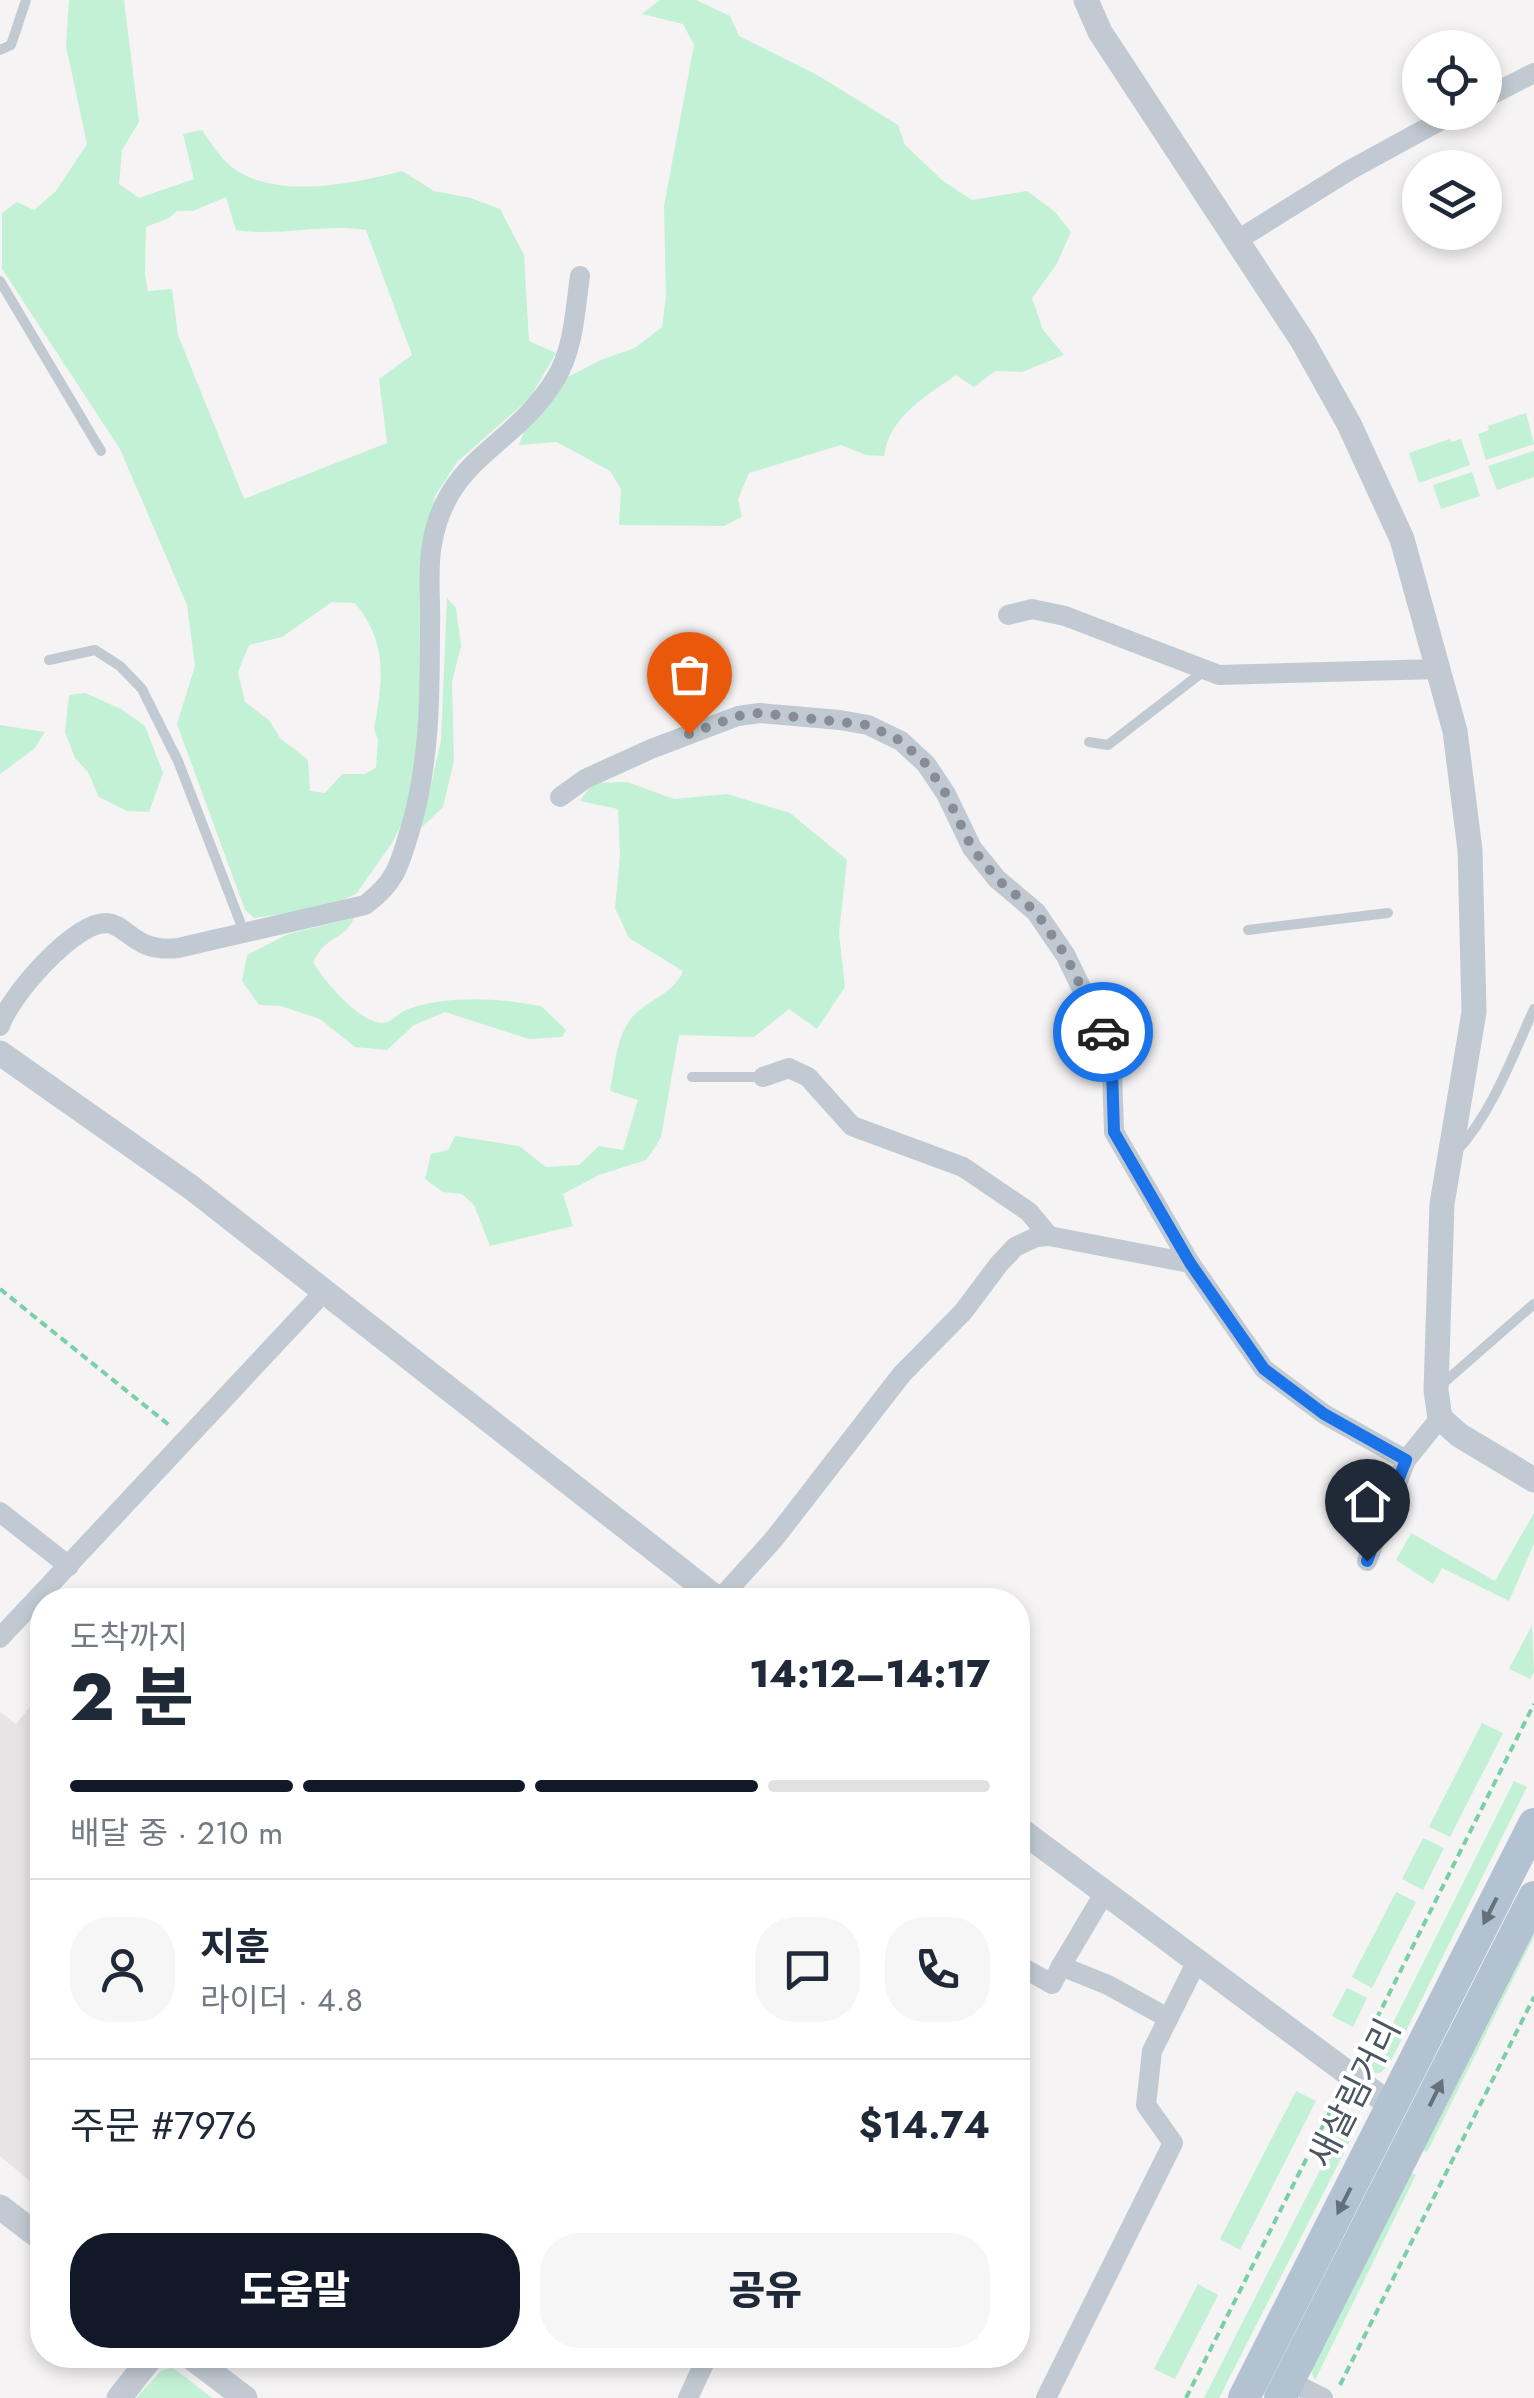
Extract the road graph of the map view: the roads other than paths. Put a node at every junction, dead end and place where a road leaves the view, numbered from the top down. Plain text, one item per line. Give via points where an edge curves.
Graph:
1 (26, 0) edge
2 (1086, 0) edge
3 (0, 50) edge
4 (1534, 73) edge
5 (1502, 89) edge
6 (1423, 130) edge
7 (1236, 241) junction
8 (580, 276) dead end
9 (0, 281) edge
10 (101, 451) dead end
11 (1008, 615) dead end
12 (50, 660) dead end
13 (1438, 669) junction
14 (1204, 671) junction
15 (1089, 742) dead end
16 (560, 797) dead end
17 (1388, 914) dead end
18 (1248, 930) dead end
19 (244, 933) junction
20 (1534, 1009) edge
21 (0, 1026) edge
22 (0, 1053) edge
23 (764, 1076) joint
24 (692, 1077) dead end
25 (1450, 1159) junction
26 (1050, 1236) junction
27 (1190, 1263) junction
28 (322, 1293) junction
29 (1534, 1304) edge
30 (1436, 1390) junction
31 (1440, 1418) junction
32 (1406, 1460) junction
33 (1534, 1480) edge
34 (0, 1512) edge
35 (1367, 1561) dead end
36 (69, 1566) junction
37 (48, 1588) edge
38 (703, 1588) edge
39 (730, 1588) edge
40 (30, 1607) edge
41 (0, 1638) edge
42 (1534, 1824) edge
43 (1030, 1839) edge
44 (1104, 1892) junction
45 (1534, 1897) edge
46 (1197, 1961) junction
47 (1061, 1966) junction
48 (1030, 1972) edge
49 (1168, 2018) junction
50 (1392, 2106) junction
51 (0, 2207) edge
52 (30, 2231) edge
53 (143, 2368) edge
54 (205, 2368) edge
55 (702, 2368) edge
56 (1285, 2390) edge
57 (120, 2398) edge
58 (245, 2398) edge
59 (688, 2398) edge
60 (1046, 2398) edge
61 (1244, 2398) edge
62 (1323, 2398) edge

1 - 3 lane via 11,45
2 - 7 street via 1100,32
4 - 5 street
6 - 7 street
7 - 13 street via 1350,424 1402,539
8 - 19 street via 557,377 522,422 466,468 441,503 431,547 430,728 396,875 365,905
9 - 10 lane
11 - 14 street via 1032,609 1065,616
12 - 19 lane via 95,650 142,689 178,761
13 - 14 street
13 - 25 street via 1463,779 1474,1012
14 - 15 lane via 1108,744
16 - 27 street via 651,748 738,716 840,720 901,741 946,794 972,848 1036,912 1066,956 1103,1033 1114,1132
17 - 18 lane
19 - 21 street via 160,950 116,926 99,925 63,946
20 - 25 lane via 1470,1137
22 - 28 street via 192,1188
23 - 24 lane
23 - 26 street via 788,1068 808,1077 852,1126 963,1167 1029,1212
25 - 30 street via 1442,1204
26 - 27 street
26 - 39 street via 1016,1247 999,1264
27 - 32 street via 1264,1369 1324,1414
28 - 36 street
28 - 38 street
29 - 30 lane
30 - 31 street
31 - 32 street
31 - 33 street
32 - 35 street
34 - 36 street
36 - 37 street
40 - 41 street
42 -> 50 main road, 새살림거리
43 - 44 street
44 - 46 street
44 - 47 street
56 -> 45 main road, 새살림거리
46 - 49 street
46 - 50 street
47 - 48 street via 1052,1984
47 - 49 street
49 - 60 street via 1152,2051 1146,2105 1172,2144
50 -> 61 main road, 새살림거리
51 - 52 street
53 - 57 street
54 - 58 street
55 - 59 street
56 - 62 street

